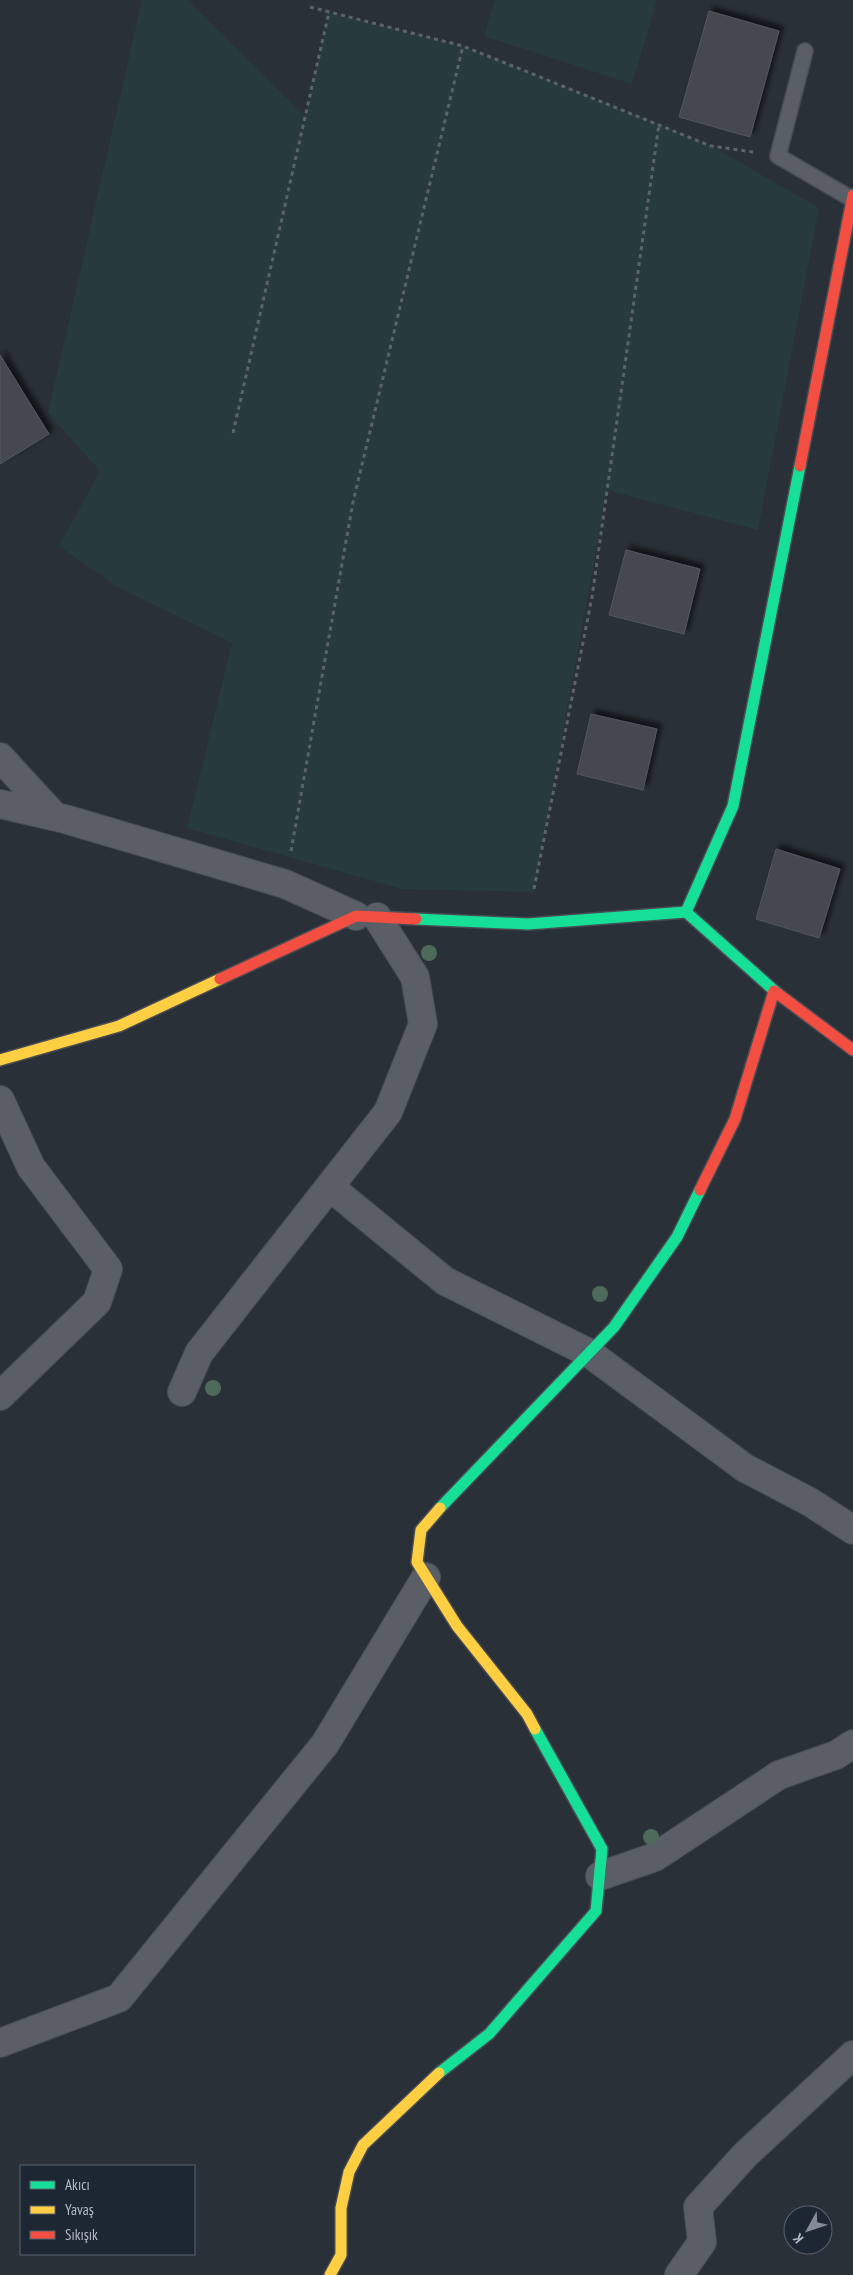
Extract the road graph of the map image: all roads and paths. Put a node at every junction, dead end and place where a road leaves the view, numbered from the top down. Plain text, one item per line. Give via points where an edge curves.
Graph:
1 (310, 7) dead end
2 (329, 12) junction
3 (463, 46) junction
4 (805, 51) dead end
5 (659, 124) junction
6 (778, 156) junction
7 (853, 197) edge
8 (233, 433) dead end
9 (0, 757) edge
10 (0, 804) edge
11 (54, 816) junction
12 (285, 884) junction
13 (686, 912) junction
14 (367, 917) junction
15 (528, 924) junction
16 (774, 991) junction
17 (853, 1050) edge
18 (0, 1060) edge
19 (0, 1100) edge
20 (330, 1187) junction
21 (589, 1353) junction
22 (182, 1392) dead end
23 (0, 1396) edge
24 (853, 1530) edge
25 (426, 1577) junction
26 (853, 1744) edge
27 (600, 1876) junction
28 (0, 2043) edge
29 (853, 2055) edge
30 (330, 2275) edge
31 (679, 2275) edge

1 - 2 path
2 - 3 path
2 - 8 path
3 - 5 path
3 - 12 path via 353,502
4 - 6 lane
5 - 6 path via 712,146
5 - 15 path via 592,597
6 - 7 lane
7 - 13 street via 733,806
9 - 11 street
10 - 11 street
11 - 12 street
12 - 14 street
13 - 15 street
13 - 16 street
14 - 15 street
14 - 18 street via 119,1026
14 - 20 street via 415,977 422,1024 388,1112
16 - 17 street
16 - 21 street via 735,1119 676,1237 614,1327
19 - 23 street via 31,1167 108,1269 97,1302
20 - 21 street via 445,1281
20 - 22 street via 199,1353
21 - 24 street via 745,1468 810,1502
21 - 25 street via 421,1530 417,1562
25 - 27 street via 457,1626 527,1714 602,1849
25 - 28 street via 326,1744 119,1998
26 - 27 street via 836,1755 779,1775 655,1857
27 - 30 street via 596,1911 489,2034 434,2077 363,2145 349,2172 341,2208 341,2255
29 - 31 street via 745,2155 698,2207 702,2242

